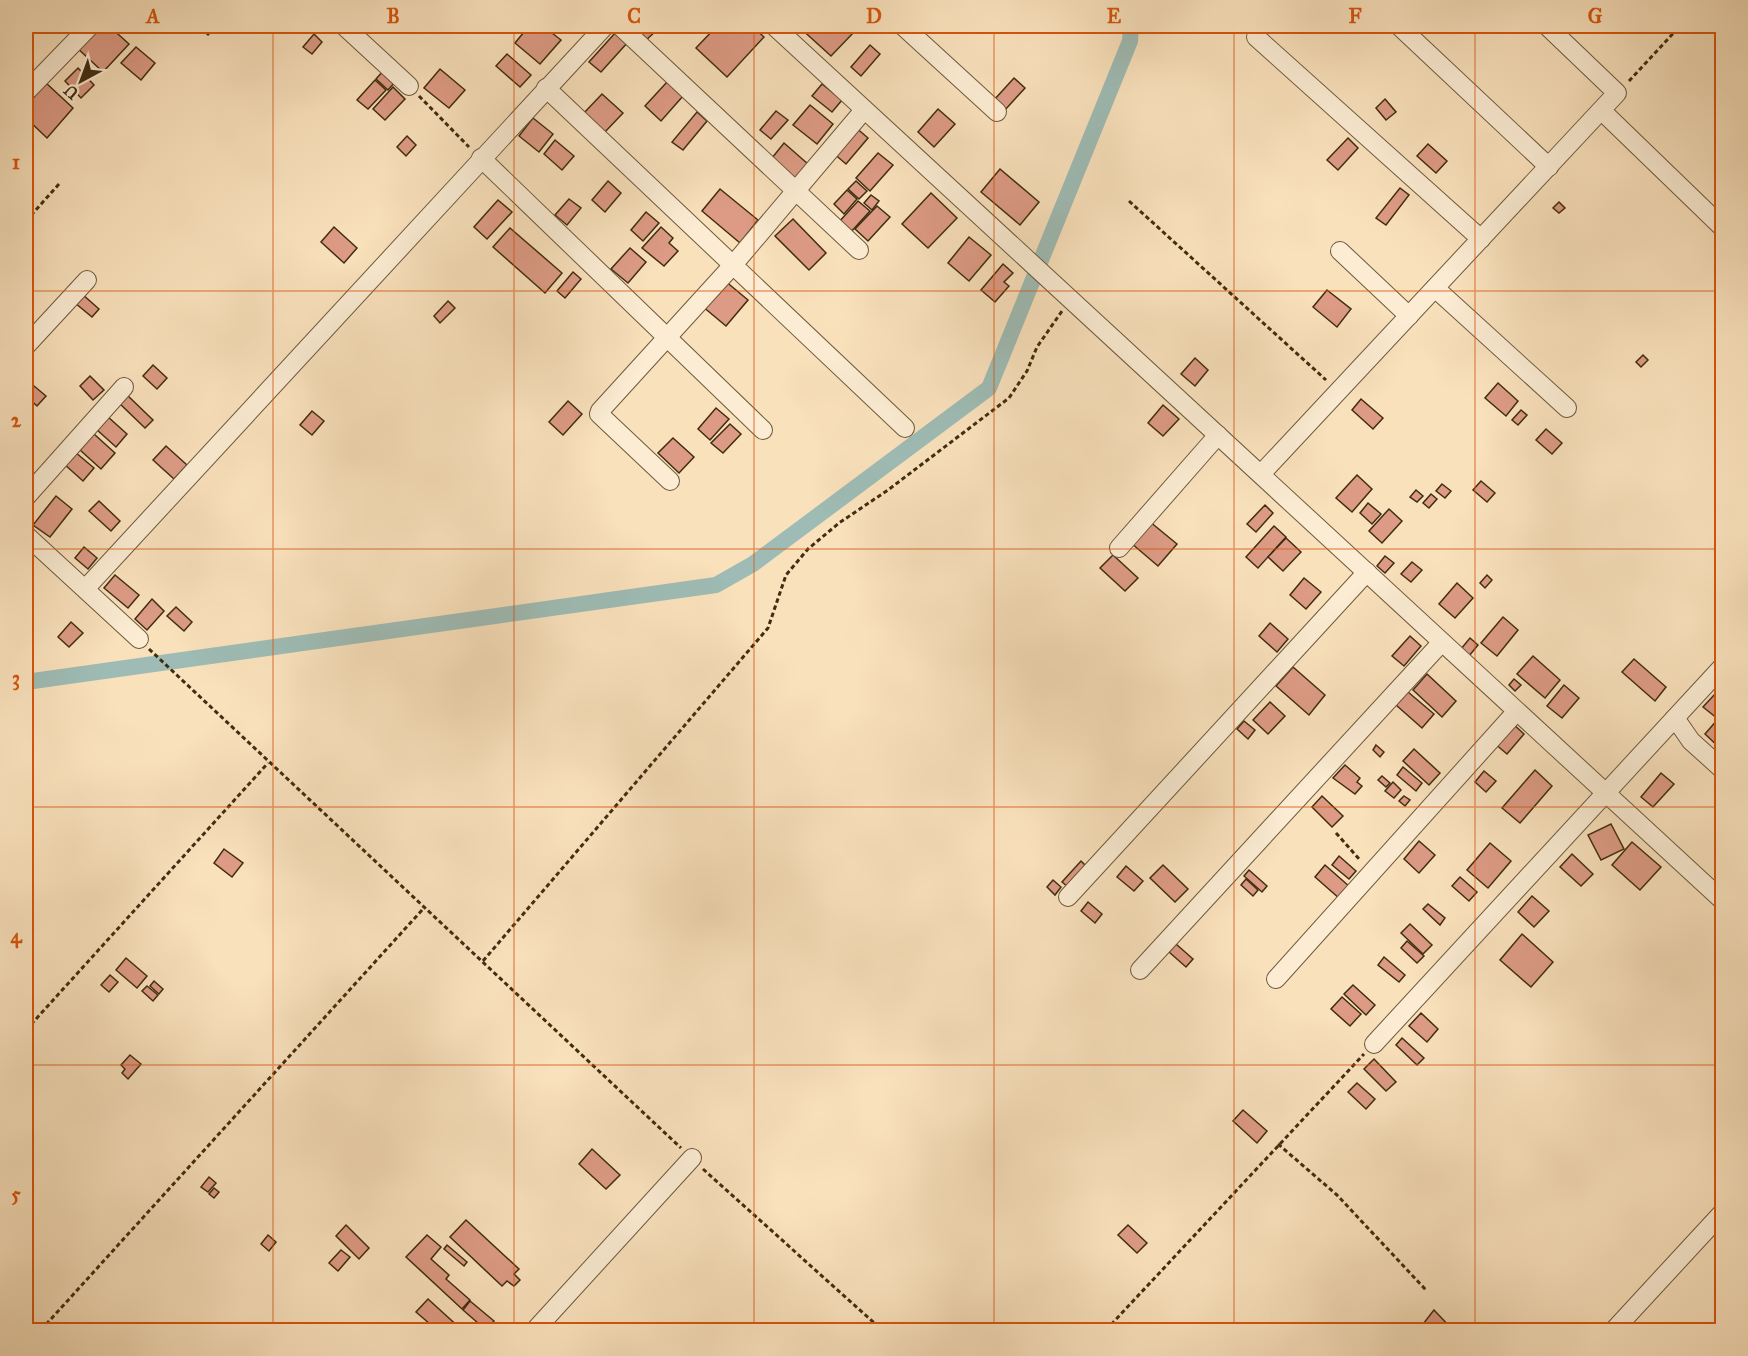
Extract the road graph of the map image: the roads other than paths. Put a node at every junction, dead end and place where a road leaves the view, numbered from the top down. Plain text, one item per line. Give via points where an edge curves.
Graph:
1 (90, 26) edge
2 (344, 26) edge
3 (605, 26) edge
4 (620, 26) edge
5 (774, 26) edge
6 (903, 26) edge
7 (1399, 26) edge
8 (1547, 26) edge
9 (1256, 37) dead end
10 (409, 86) road end
11 (546, 88) junction
12 (26, 92) edge
13 (864, 110) junction
14 (1602, 111) junction
15 (997, 112) dead end
16 (481, 158) junction
17 (1549, 167) junction
18 (798, 191) junction
19 (1722, 227) edge
20 (1481, 239) junction
21 (859, 250) dead end
22 (1340, 251) dead end
23 (733, 266) junction
24 (87, 280) dead end
25 (1436, 288) junction
26 (1409, 316) junction
27 (668, 339) junction
28 (26, 346) edge
29 (124, 387) dead end
30 (1567, 408) dead end
31 (905, 428) dead end
32 (763, 430) dead end
33 (1218, 435) junction
34 (1261, 474) junction
35 (670, 481) dead end
36 (26, 497) edge
37 (26, 535) edge
38 (1119, 548) dead end
39 (1367, 572) junction
40 (86, 588) junction
41 (139, 639) road end
42 (1442, 642) junction
43 (1722, 667) edge
44 (1516, 712) junction
45 (1675, 718) junction
46 (1722, 769) edge
47 (1607, 792) junction
48 (1068, 897) dead end
49 (1722, 900) edge
50 (1140, 970) dead end
51 (1276, 980) dead end
52 (1374, 1044) road end
53 (692, 1158) road end
54 (1722, 1213) edge
55 (535, 1330) edge
56 (1614, 1330) edge

1 - 12 street
2 - 10 street
3 - 11 street
4 - 18 street
5 - 13 street
6 - 15 street
7 - 17 street
8 - 14 street via 1617,93
9 - 20 street
11 - 16 street
11 - 23 street
13 - 18 street
13 - 33 street
14 - 17 street
14 - 19 street
16 - 27 street
16 - 40 street
17 - 20 street
18 - 21 street
18 - 23 street
20 - 25 street
22 - 26 street
23 - 27 street
23 - 31 street
24 - 28 street
25 - 26 street
25 - 30 street
26 - 34 street
27 - 32 street
27 - 35 street via 599,414
29 - 36 street
33 - 34 street
33 - 38 street
34 - 39 street
37 - 40 street
39 - 42 street
39 - 48 street
40 - 41 street
42 - 44 street
42 - 50 street
43 - 45 street
44 - 47 street
44 - 51 street
45 - 46 street via 1691,741
45 - 47 street
47 - 49 street
47 - 52 street
53 - 55 street
54 - 56 street

